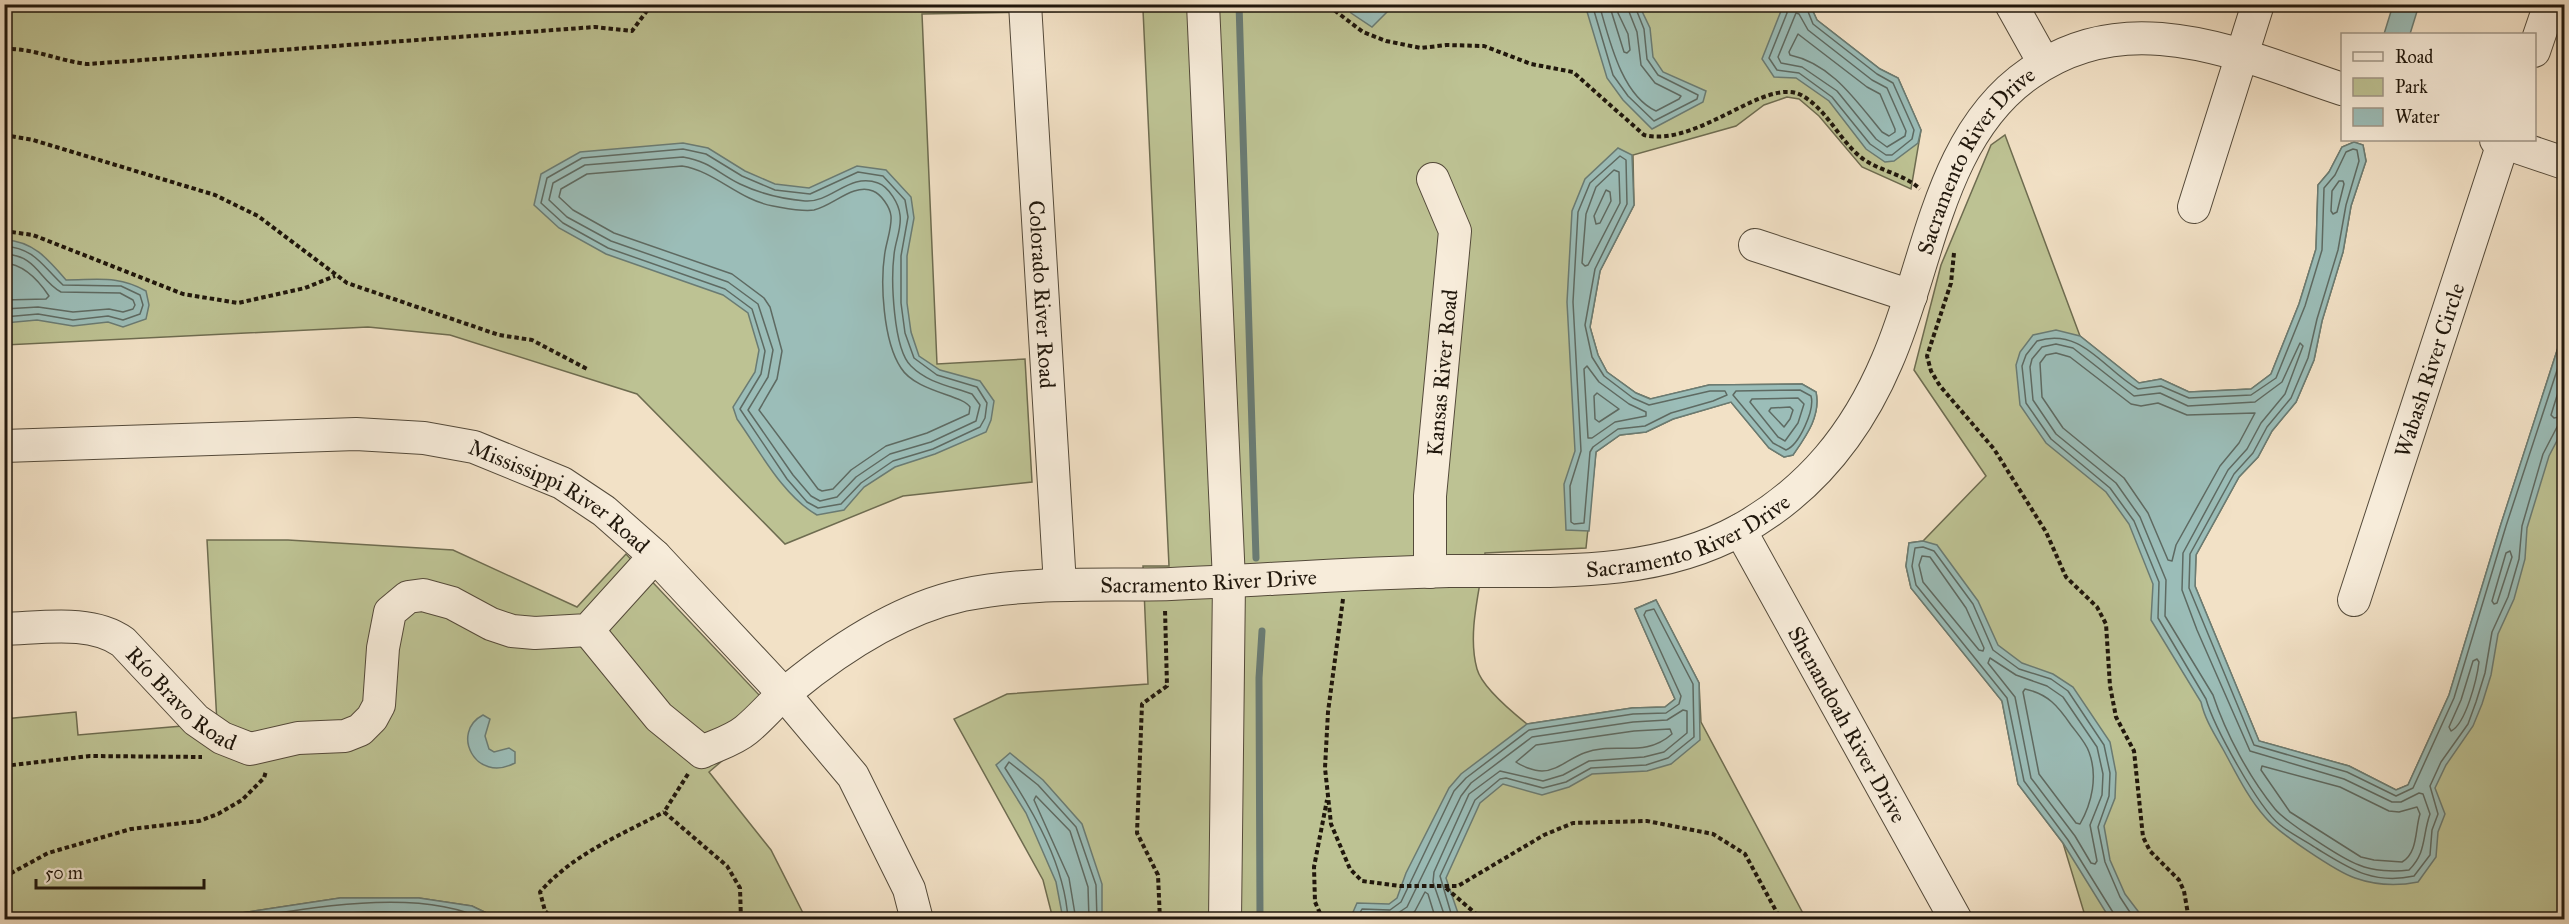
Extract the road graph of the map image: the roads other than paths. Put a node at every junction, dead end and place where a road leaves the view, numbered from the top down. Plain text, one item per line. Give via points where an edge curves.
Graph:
1 (1025, 4) edge
2 (1203, 4) edge
3 (2011, 4) edge
4 (2258, 4) edge
5 (2550, 4) edge
6 (2536, 48) edge
7 (2241, 56) junction
8 (2044, 63) junction
9 (2341, 88) edge
10 (2501, 141) edge
11 (2504, 141) edge
12 (2565, 164) edge
13 (1433, 179) dead end
14 (2194, 207) dead end
15 (1755, 245) dead end
16 (1911, 296) junction
17 (4, 446) edge
18 (1740, 530) junction
19 (655, 556) junction
20 (1430, 572) junction
21 (1229, 581) junction
22 (1060, 585) junction
23 (2354, 600) dead end
24 (4, 629) edge
25 (588, 630) junction
26 (784, 694) junction
27 (917, 920) edge
28 (1225, 920) edge
29 (1956, 920) edge

1 - 22 street, Colorado River Road
2 - 21 street
3 - 8 street
4 - 7 street
5 - 6 street
7 - 8 street, Sacramento River Drive via 2195,43 2121,39 2074,48
7 - 9 street, Sacramento River Drive
7 - 14 street
8 - 16 street, Sacramento River Drive via 1999,98 1959,158
10 - 23 street, Wabash River Circle
11 - 12 street
13 - 20 street, Kansas River Road via 1455,231 1430,496
15 - 16 street
16 - 18 street, Sacramento River Drive via 1858,420 1829,460 1774,509
17 - 19 street, Mississippi River Road via 356,434 424,438 474,447 562,483 604,511
18 - 20 street, Sacramento River Drive via 1667,559 1604,569
18 - 29 street, Shenandoah River Drive
19 - 25 street
19 - 26 street, Mississippi River Road
20 - 21 street, Sacramento River Drive
21 - 22 street, Sacramento River Drive
21 - 28 street
22 - 26 street, Sacramento River Drive via 992,590 936,602 906,614 813,671
24 - 25 street, Río Bravo Road via 87,628 114,635 196,720 222,738 250,749 298,738 345,736 360,730 379,705 390,612 408,597 423,595 452,603 512,631
25 - 26 street, Sacramento River Drive via 659,717 702,752 743,733
26 - 27 street, Mississippi River Road via 853,776 909,888

